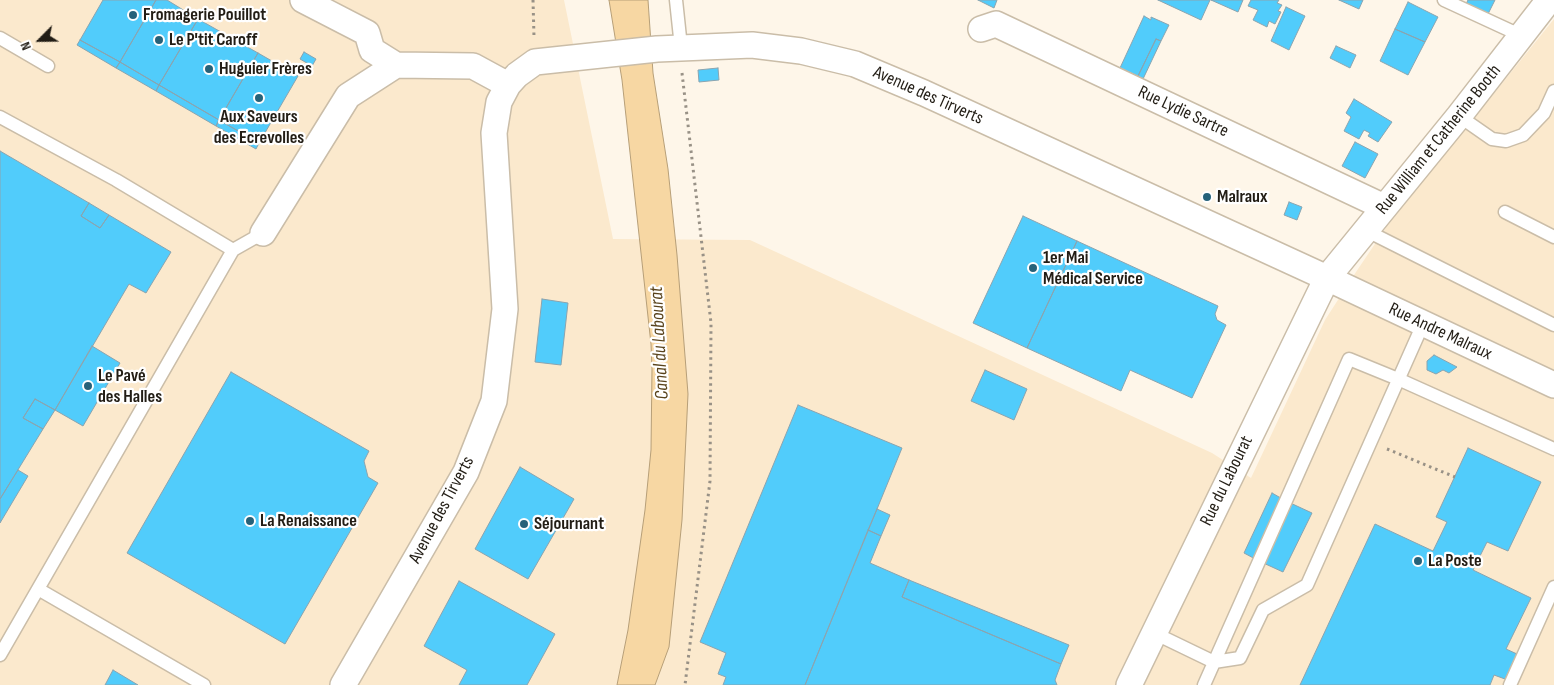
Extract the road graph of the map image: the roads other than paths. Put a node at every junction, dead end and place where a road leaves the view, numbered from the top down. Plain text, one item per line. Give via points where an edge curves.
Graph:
1 (303, 0) edge
2 (676, 0) edge
3 (1444, 0) edge
4 (1549, 0) edge
5 (981, 29) dead end
6 (1522, 36) junction
7 (0, 38) edge
8 (669, 48) junction
9 (48, 66) dead end
10 (396, 66) junction
11 (508, 85) junction
12 (1554, 91) edge
13 (1459, 116) junction
14 (0, 117) edge
15 (1384, 207) junction
16 (1505, 212) dead end
17 (1366, 231) junction
18 (264, 233) joint
19 (1554, 237) edge
20 (233, 250) junction
21 (1326, 278) junction
22 (1423, 324) junction
23 (1554, 325) edge
24 (1398, 379) junction
25 (1554, 386) edge
26 (1554, 449) edge
27 (1554, 587) edge
28 (38, 589) junction
29 (1154, 633) junction
30 (0, 655) edge
31 (1214, 662) junction
32 (204, 685) edge
33 (343, 685) edge
34 (1129, 685) edge
35 (1204, 685) edge
36 (1510, 685) edge

1 - 10 street via 367,32 372,50
2 - 8 lane
3 - 6 lane
4 - 6 street, Rue William et Catherine Booth
5 - 15 street, Rue Lydie Sartre via 996,24
6 - 13 street, Rue William et Catherine Booth
7 - 9 lane
8 - 11 street, Avenue des Tirverts via 535,62
8 - 21 street, Avenue des Tirverts via 752,45 801,51 855,64
10 - 11 street via 473,66
10 - 18 street via 348,96
11 - 33 street, Avenue des Tirverts via 499,102 494,133 505,309 494,401 466,472
12 - 13 lane via 1544,113 1523,135 1506,141 1492,139
13 - 15 street, Rue William et Catherine Booth
14 - 20 lane via 116,180
15 - 17 street, Rue William et Catherine Booth
16 - 19 lane
17 - 21 street, Rue William et Catherine Booth
17 - 23 lane
18 - 20 lane
20 - 28 lane
21 - 22 street, Rue Andre Malraux
21 - 29 street, Rue du Labourat
22 - 24 lane
22 - 25 street, Rue Andre Malraux
24 - 26 lane
24 - 31 lane via 1307,585 1263,610 1240,658
24 - 31 lane via 1349,359
27 - 36 lane
28 - 30 lane
28 - 32 lane
29 - 31 lane
29 - 34 street, Rue du Labourat
31 - 35 lane

